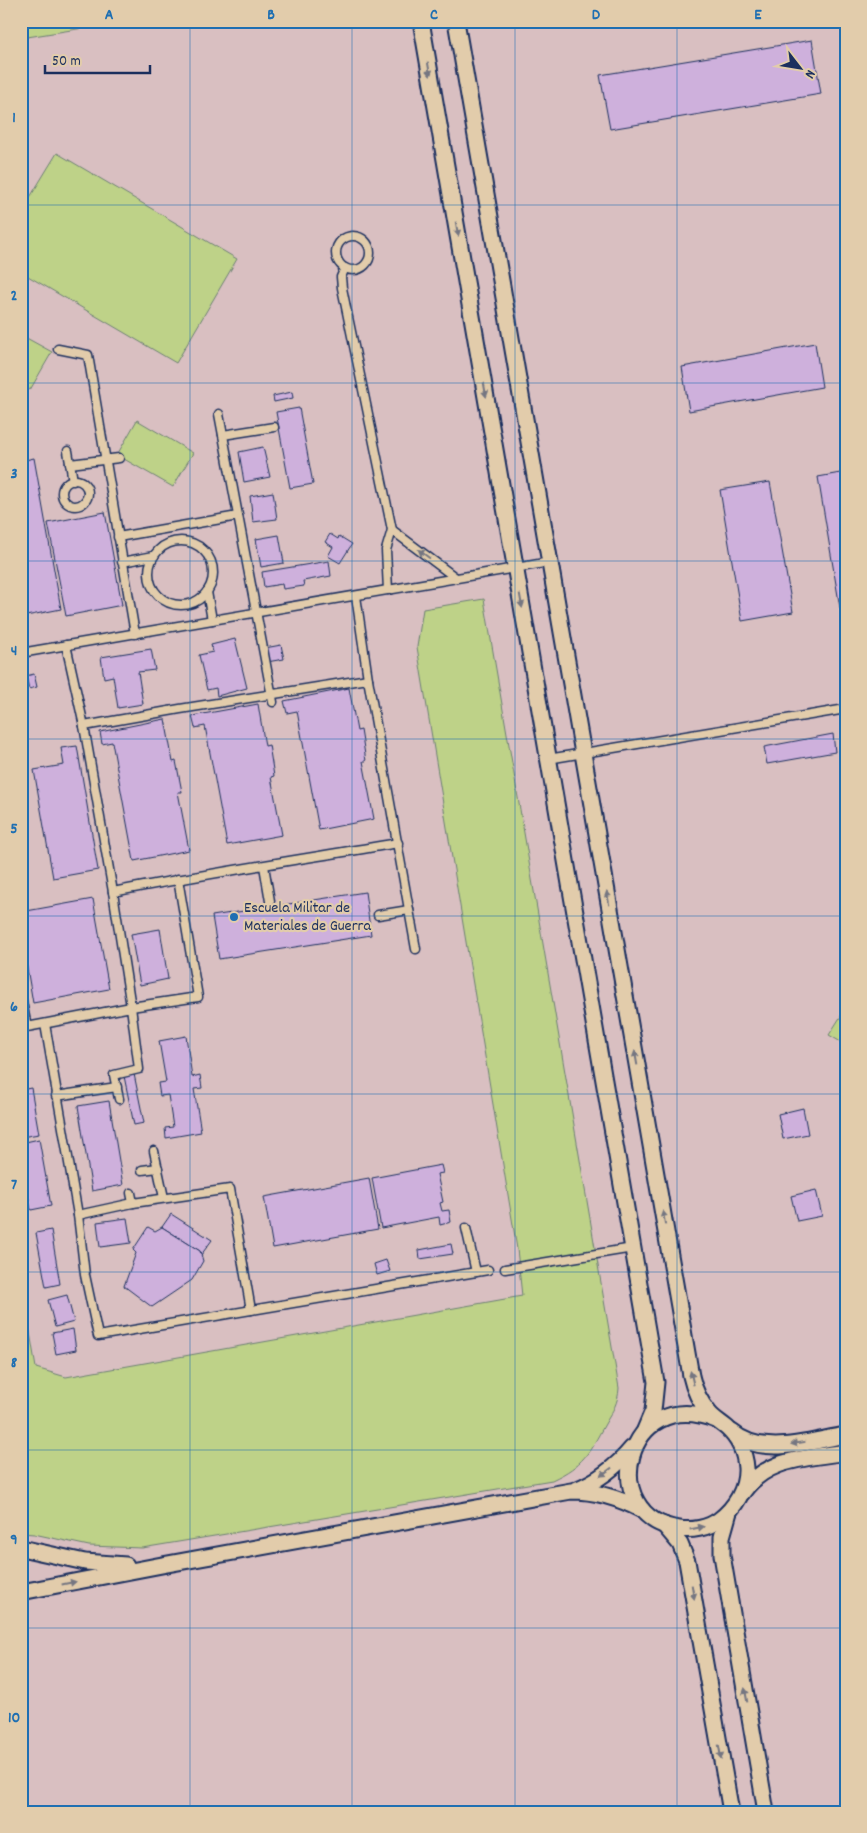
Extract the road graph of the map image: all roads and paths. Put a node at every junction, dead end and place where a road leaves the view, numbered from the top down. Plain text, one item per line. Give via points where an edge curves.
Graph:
1 (421, 21) edge
2 (456, 21) edge
3 (345, 268) junction
4 (58, 349) dead end
5 (219, 414) dead end
6 (274, 427) dead end
7 (223, 435) junction
8 (68, 451) dead end
9 (119, 458) dead end
10 (104, 460) junction
11 (70, 464) junction
12 (73, 481) dead end
13 (238, 516) junction
14 (392, 530) junction
15 (118, 537) junction
16 (154, 556) junction
17 (122, 562) junction
18 (550, 562) junction
19 (516, 568) junction
20 (456, 578) junction
21 (388, 590) junction
22 (207, 592) junction
23 (356, 596) junction
24 (256, 613) junction
25 (212, 620) junction
26 (135, 634) junction
27 (66, 646) junction
28 (21, 653) edge
29 (368, 679) junction
30 (273, 698) junction
31 (846, 709) edge
32 (84, 726) junction
33 (583, 754) junction
34 (548, 759) junction
35 (398, 843) junction
36 (264, 866) junction
37 (178, 879) junction
38 (113, 892) junction
39 (270, 901) dead end
40 (409, 910) junction
41 (378, 916) dead end
42 (416, 949) dead end
43 (21, 996) edge
44 (130, 1007) junction
45 (45, 1024) junction
46 (117, 1087) junction
47 (56, 1096) junction
48 (119, 1099) dead end
49 (154, 1151) dead end
50 (158, 1168) junction
51 (142, 1170) dead end
52 (131, 1193) dead end
53 (164, 1198) junction
54 (133, 1203) junction
55 (106, 1209) junction
56 (78, 1215) junction
57 (108, 1218) dead end
58 (466, 1228) dead end
59 (633, 1248) junction
60 (505, 1269) dead end
61 (488, 1270) dead end
62 (476, 1272) junction
63 (251, 1310) junction
64 (722, 1424) junction
65 (846, 1435) edge
66 (638, 1441) junction
67 (846, 1452) edge
68 (571, 1492) junction
69 (739, 1499) junction
70 (644, 1510) junction
71 (729, 1512) junction
72 (656, 1521) junction
73 (21, 1548) edge
74 (162, 1565) junction
75 (21, 1592) edge
76 (731, 1812) edge
77 (766, 1812) edge

1 -> 19 street
2 - 18 street
3 - 3 lane via 356,269 366,263 369,248 358,237 343,239 337,248 337,260
3 - 14 lane via 341,276 342,288
4 - 10 lane via 88,356
5 - 7 lane
6 - 7 lane
7 - 13 lane
8 - 11 lane
9 - 10 lane
10 - 11 lane
10 - 15 lane
11 - 12 lane
13 - 15 lane
13 - 24 lane
20 -> 14 lane
14 - 21 lane via 386,550
15 - 17 lane
16 - 17 lane
16 - 22 lane via 149,572 150,582 161,598 170,604 189,605
16 - 22 lane via 173,542 194,543 202,548 213,566 214,576
17 - 26 lane
18 - 19 lane
18 - 33 street
19 - 20 lane
19 -> 34 street
20 - 21 lane
21 - 23 lane
22 - 25 lane
23 - 24 lane
23 - 29 lane
24 - 25 lane
24 - 30 lane
25 - 26 lane
26 - 27 lane
27 - 28 lane
27 - 32 lane
29 - 30 lane
29 - 35 lane
30 - 32 lane
31 - 33 lane
32 - 38 lane
33 - 34 lane
64 -> 33 street via 702,1403 691,1376
34 - 59 street
35 - 36 lane
35 - 40 lane
36 - 37 lane
36 - 39 lane
37 - 38 lane
37 - 44 lane via 198,997
38 - 44 lane
40 - 41 lane
40 - 42 lane
43 - 45 lane via 27,1027
44 - 45 lane
44 - 46 lane via 139,1069 114,1075
45 - 47 lane
46 - 47 lane
46 - 48 lane
47 - 56 lane
49 - 50 lane
50 - 51 lane
50 - 53 lane
52 - 54 lane
53 - 54 lane
53 - 63 lane via 230,1189
54 - 55 lane
55 - 56 lane
55 - 57 lane
56 - 63 lane via 85,1275 98,1336
58 - 62 lane
59 - 60 lane
59 - 66 street via 656,1382 653,1411
61 - 62 lane
62 - 63 lane
65 -> 64 street via 773,1447 749,1442
64 - 66 street via 703,1414 675,1414 650,1426
64 - 69 street via 737,1440 743,1454 746,1469
66 -> 68 street via 608,1472
66 - 70 street via 630,1458 630,1486
67 - 69 street via 776,1464 754,1478
68 - 70 street via 608,1495
68 - 74 street
69 - 71 street
70 - 72 street
72 -> 71 street via 686,1530 717,1522
77 -> 71 street via 722,1555 722,1537
72 -> 76 street via 675,1536 685,1552
73 - 74 street via 98,1564
75 -> 74 street

